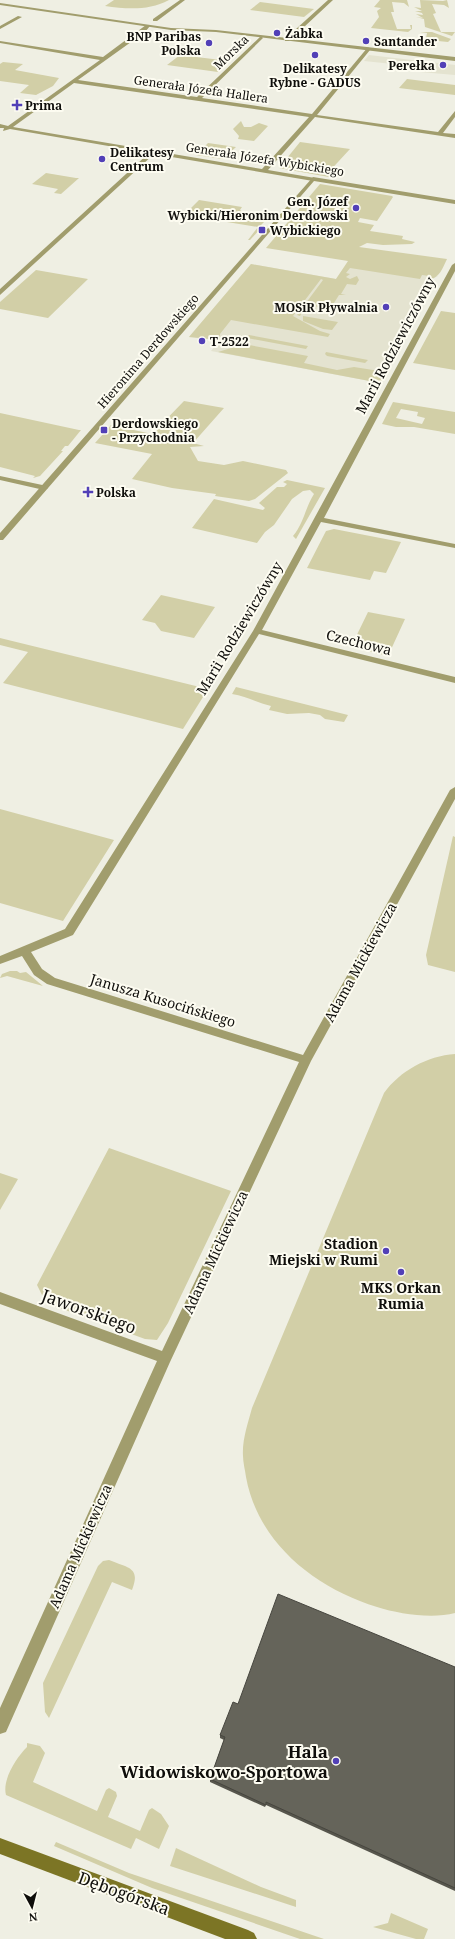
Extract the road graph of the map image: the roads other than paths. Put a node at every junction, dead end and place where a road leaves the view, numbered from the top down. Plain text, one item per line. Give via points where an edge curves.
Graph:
1 (184, 0) edge
2 (331, 0) edge
3 (0, 4) edge
4 (15, 6) junction
5 (110, 14) dead end
6 (20, 17) dead end
7 (156, 22) junction
8 (148, 23) junction
9 (0, 28) edge
10 (261, 37) junction
11 (287, 40) junction
12 (0, 42) edge
13 (368, 49) junction
14 (104, 59) junction
15 (455, 59) edge
16 (72, 81) junction
17 (198, 99) junction
18 (455, 113) edge
19 (314, 115) junction
20 (0, 126) edge
21 (8, 127) junction
22 (0, 133) edge
23 (440, 133) junction
24 (455, 136) edge
25 (153, 152) junction
26 (264, 170) junction
27 (313, 179) junction
28 (455, 202) edge
29 (455, 265) edge
30 (0, 293) edge
31 (0, 478) edge
32 (44, 488) junction
33 (319, 519) junction
34 (0, 538) edge
35 (455, 546) edge
36 (257, 631) junction
37 (455, 680) edge
38 (455, 790) edge
39 (24, 950) junction
40 (0, 960) edge
41 (306, 1060) junction
42 (0, 1298) edge
43 (165, 1358) junction
44 (0, 1726) edge
45 (0, 1846) edge
46 (248, 1939) edge

1 - 7 street
2 - 11 street
3 - 4 street
4 - 5 street
4 - 8 street
6 - 9 street
7 - 8 street
7 - 10 street via 171,29
8 - 14 street via 143,31
10 - 11 street
10 - 17 street, Morska
11 - 13 street
12 - 14 street
13 - 15 street
13 - 19 street
14 - 16 street
16 - 17 street, Generała Józefa Hallera
16 - 19 street, Generała Józefa Hallera
16 - 21 street
17 - 19 street, Generała Józefa Hallera
18 - 23 street
19 - 23 street, Generała Józefa Hallera
19 - 26 street
20 - 21 street, Generała Józefa Wybickiego
21 - 22 street
21 - 25 street, Generała Józefa Wybickiego
23 - 24 street, Generała Józefa Hallera
25 - 26 street, Generała Józefa Wybickiego
25 - 30 street
26 - 27 street, Generała Józefa Wybickiego
27 - 28 street, Generała Józefa Wybickiego
27 - 32 street, Hieronima Derdowskiego
29 - 33 street, Marii Rodziewiczówny
31 - 32 street
32 - 34 street, Hieronima Derdowskiego
33 - 35 street
33 - 36 street, Marii Rodziewiczówny
36 - 37 street, Czechowa
36 - 39 street, Marii Rodziewiczówny via 69,932
38 - 41 street, Adama Mickiewicza
39 - 40 street, Marii Rodziewiczówny
39 - 41 street, Janusza Kusocińskiego via 38,972 51,981
41 - 43 street, Adama Mickiewicza
42 - 43 street, Jaworskiego
43 - 44 street, Adama Mickiewicza
45 - 46 main road, Dębogórska

